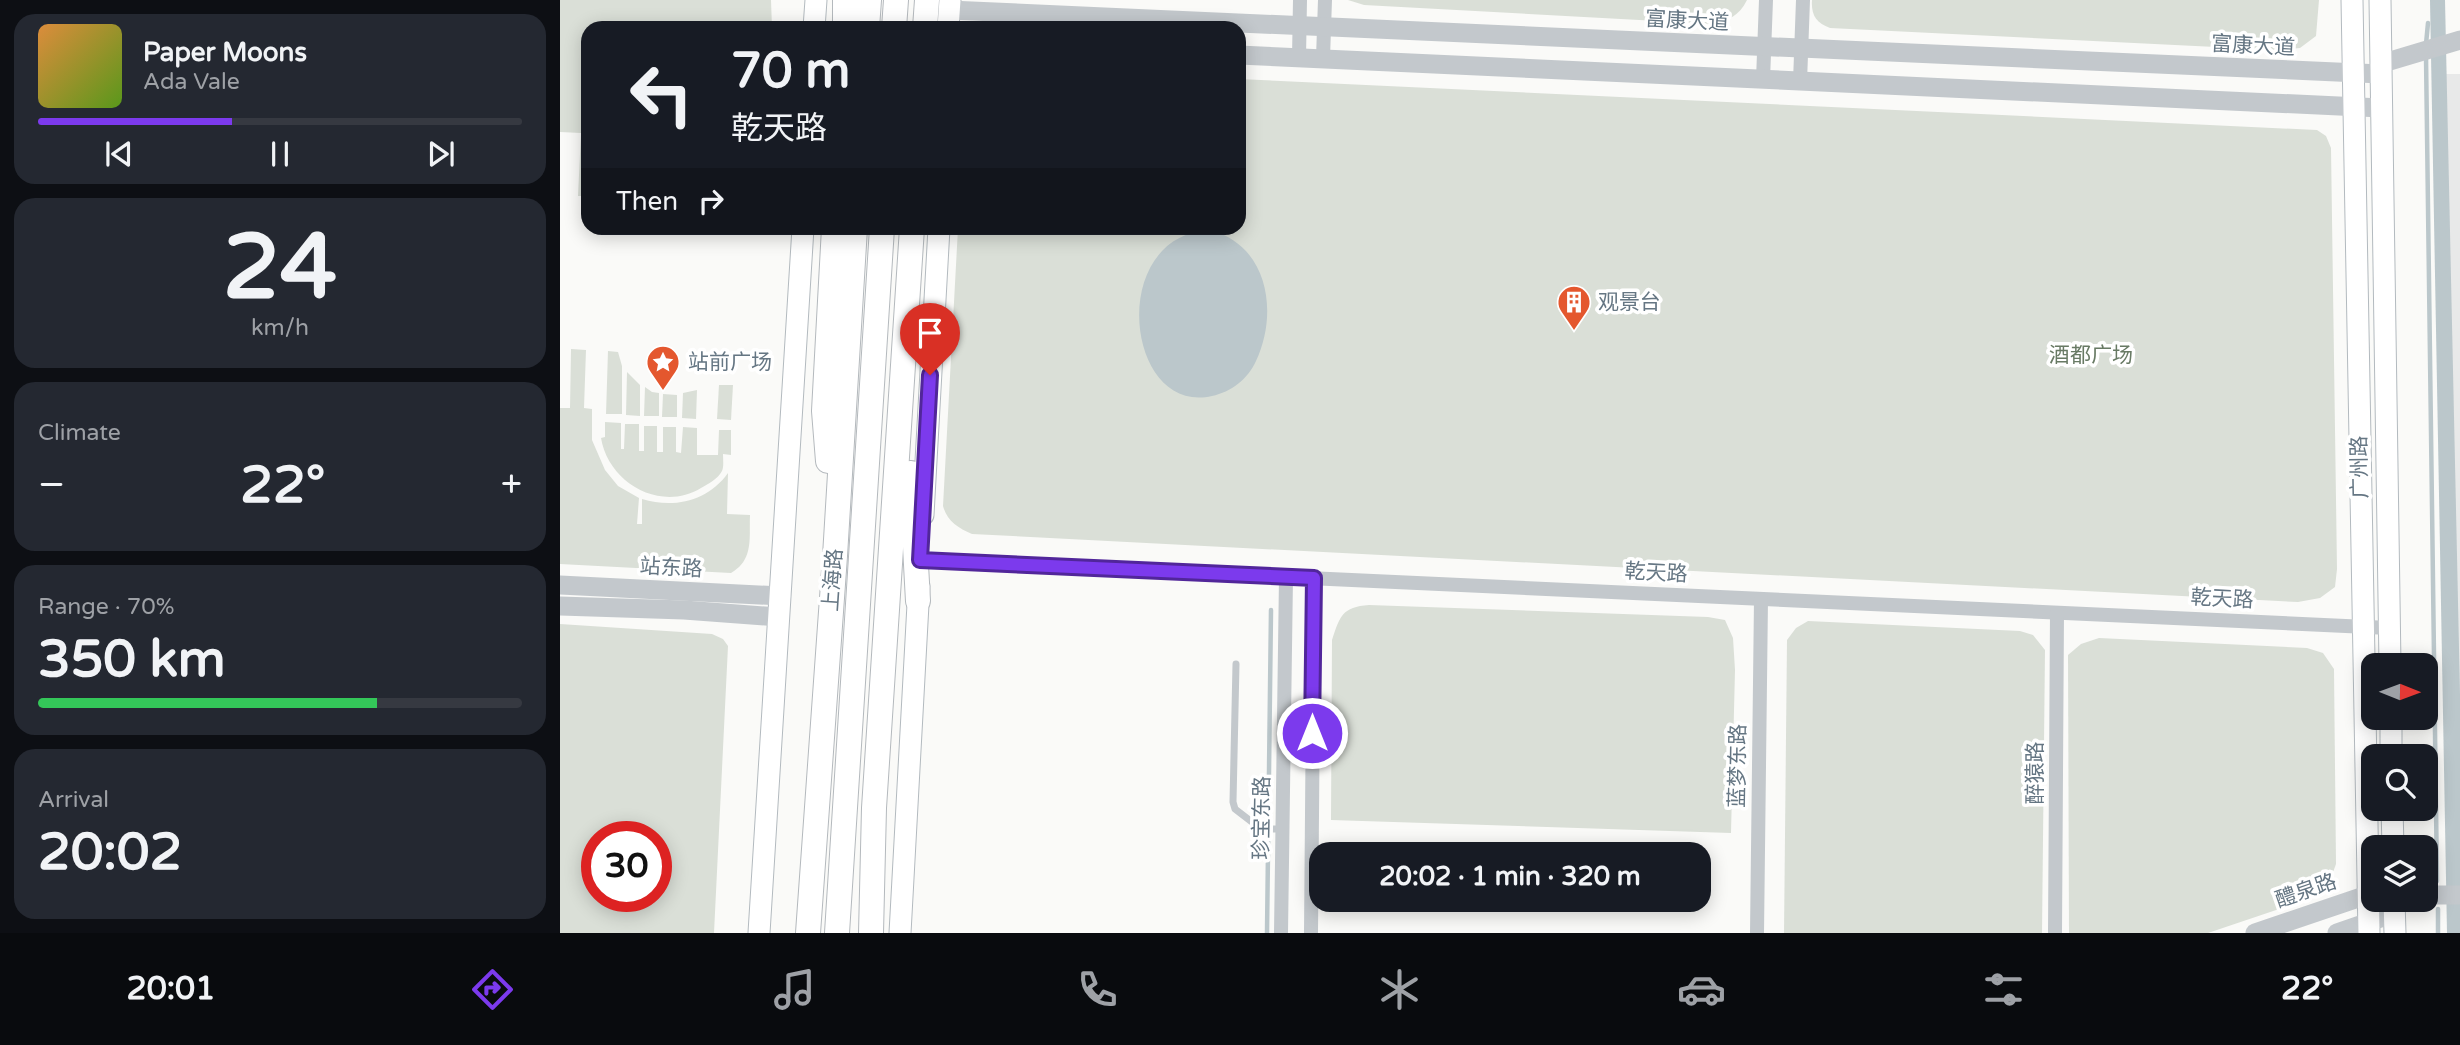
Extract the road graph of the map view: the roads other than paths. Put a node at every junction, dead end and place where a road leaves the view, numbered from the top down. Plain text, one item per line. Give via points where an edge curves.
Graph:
1 (816, 0) edge
2 (845, 0) edge
3 (869, 0) edge
4 (896, 0) edge
5 (1300, 0) edge
6 (1325, 0) edge
7 (1766, 0) edge
8 (1802, 0) edge
9 (2352, 0) edge
10 (2380, 0) edge
11 (944, 9) edge
12 (814, 21) edge
13 (845, 21) edge
14 (868, 21) edge
15 (894, 21) edge
16 (1195, 21) edge
17 (1246, 23) edge
18 (1300, 26) junction
19 (1324, 27) junction
20 (2458, 41) edge
21 (1764, 47) junction
22 (1801, 48) junction
23 (1246, 55) edge
24 (1299, 58) junction
25 (1323, 58) junction
26 (2381, 69) junction
27 (2353, 73) junction
28 (1763, 80) junction
29 (1800, 82) junction
30 (2354, 107) junction
31 (2381, 108) junction
32 (803, 235) edge
33 (834, 235) edge
34 (855, 235) edge
35 (882, 235) edge
36 (911, 235) edge
37 (939, 235) edge
38 (907, 294) junction
39 (835, 556) junction
40 (920, 560) junction
41 (1286, 577) junction
42 (1314, 578) junction
43 (560, 585) edge
44 (1761, 599) junction
45 (918, 601) junction
46 (560, 606) edge
47 (779, 607) junction
48 (2057, 612) junction
49 (2363, 627) junction
50 (2389, 628) junction
51 (2390, 653) edge
52 (1236, 664) dead end
53 (1283, 829) junction
54 (2368, 835) edge
55 (2438, 895) edge
56 (2460, 895) edge
57 (2361, 896) edge
58 (2395, 915) edge
59 (2369, 928) edge
60 (759, 933) edge
61 (808, 933) edge
62 (837, 933) edge
63 (871, 933) edge
64 (900, 933) edge
65 (1281, 933) edge
66 (1311, 933) edge
67 (1757, 933) edge
68 (2055, 933) edge
69 (2255, 933) edge
70 (2337, 933) edge

1 - 12 main road
2 - 13 highway
3 - 14 highway
4 - 15 highway
5 - 18 street
6 - 19 street
7 - 21 street
8 - 22 street
9 - 27 main road, 广州路
10 - 26 main road, 广州路
11 - 16 street, 富康大道
17 - 18 street, 富康大道
18 - 19 street, 富康大道
18 - 24 street
19 - 21 street, 富康大道
19 - 25 street
20 - 26 street, 富康大道
21 - 22 street, 富康大道
21 - 28 street
22 - 27 street, 富康大道
22 - 29 street
23 - 24 street
24 - 25 street
25 - 28 street
26 - 27 street, 富康大道
26 - 31 main road, 广州路
27 - 30 main road, 广州路
28 - 29 street
29 - 30 street
30 - 31 street
30 - 49 main road, 广州路
31 - 50 main road, 广州路
32 - 47 main road
33 - 39 highway via 824,411
34 - 39 highway, 上海路
35 - 62 highway, 上海路
36 - 38 highway
37 - 40 main road
38 - 45 highway via 915,370 910,489
38 - 63 highway via 874,808
39 - 61 highway, 上海路
40 - 41 street, 乾天路
40 - 45 main road
41 - 42 street, 乾天路
41 - 53 street, 珍宝东路
42 - 44 street, 乾天路
42 - 66 street
43 - 47 street, 站东路
44 - 48 street, 乾天路
44 - 67 street, 蓝梦东路
45 - 64 main road
46 - 47 street, 站东路
47 - 60 main road
48 - 49 street, 乾天路
48 - 68 street, 醉猿路
49 - 50 street, 乾天路
49 - 54 main road, 广州路
50 - 51 main road, 广州路
52 - 53 lane via 1233,802 1261,829
53 - 65 street, 珍宝东路
55 - 56 street
57 - 69 street, 醴泉路
58 - 59 street
59 - 70 street

